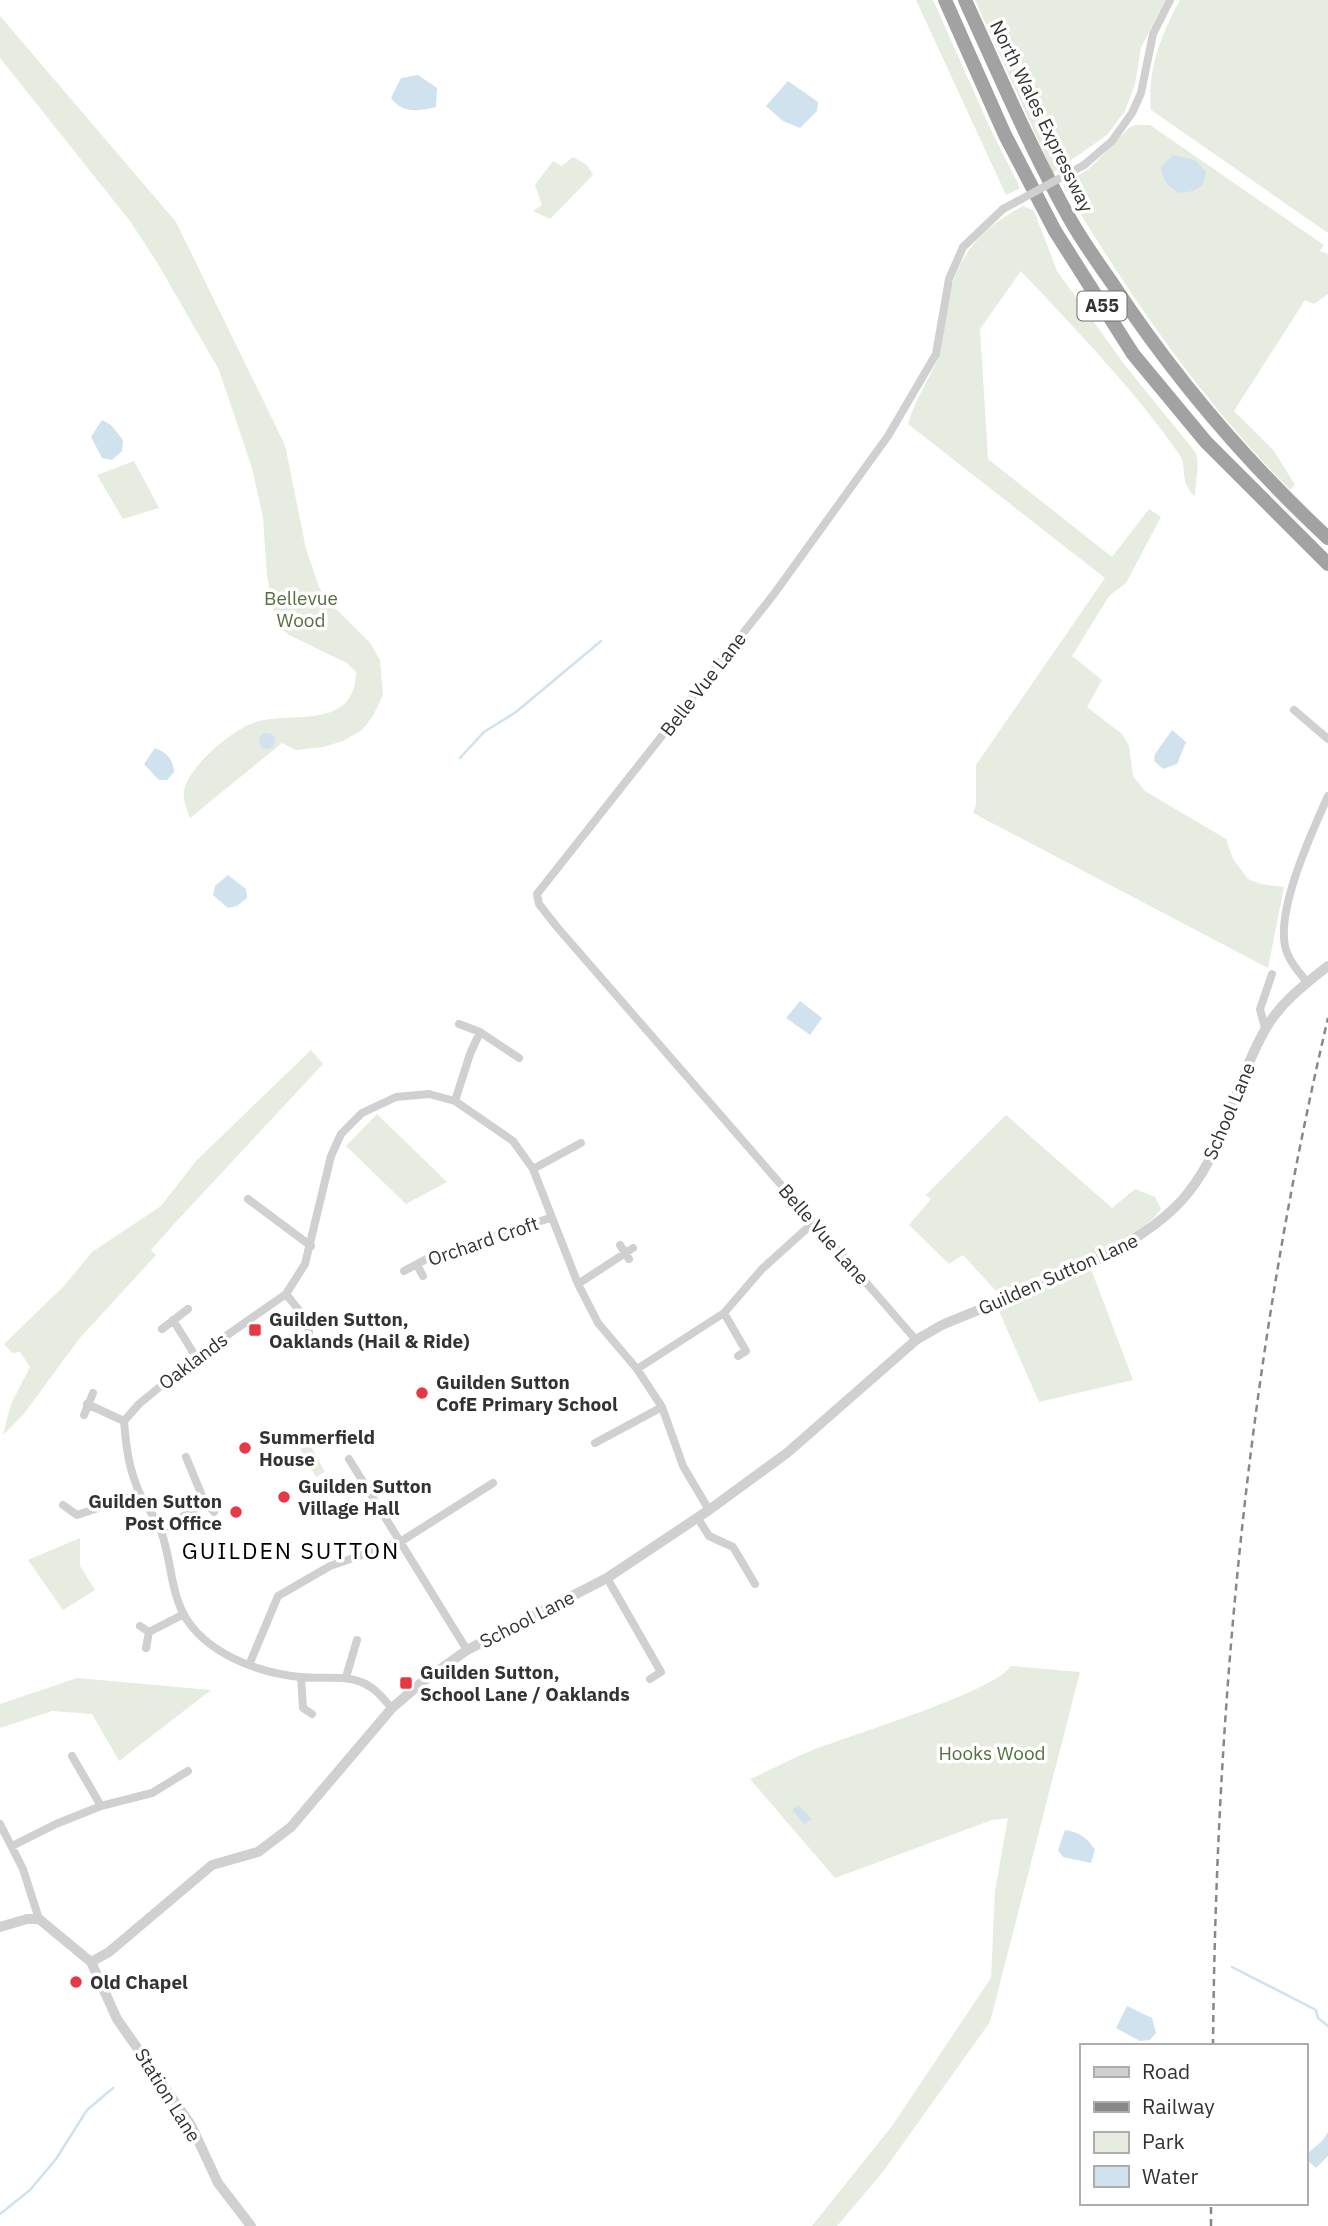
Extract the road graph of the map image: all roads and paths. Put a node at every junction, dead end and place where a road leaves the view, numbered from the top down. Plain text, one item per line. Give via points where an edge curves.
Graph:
1 (945, 0) edge
2 (965, 0) edge
3 (1170, 0) edge
4 (1328, 538) edge
5 (1328, 564) edge
6 (1294, 710) dead end
7 (1328, 739) edge
8 (1328, 796) edge
9 (1325, 968) edge
10 (1272, 974) dead end
11 (1307, 982) junction
12 (459, 1024) dead end
13 (1265, 1028) junction
14 (480, 1032) junction
15 (519, 1058) dead end
16 (455, 1101) junction
17 (581, 1143) dead end
18 (571, 1148) junction
19 (576, 1157) dead end
20 (533, 1169) junction
21 (1189, 1192) joint
22 (248, 1199) dead end
23 (550, 1218) junction
24 (814, 1222) junction
25 (311, 1246) junction
26 (633, 1248) dead end
27 (417, 1265) junction
28 (404, 1271) dead end
29 (423, 1276) dead end
30 (578, 1284) junction
31 (286, 1294) junction
32 (188, 1309) dead end
33 (724, 1313) junction
34 (173, 1320) junction
35 (162, 1329) dead end
36 (309, 1332) dead end
37 (916, 1340) junction
38 (738, 1356) dead end
39 (196, 1357) junction
40 (637, 1369) junction
41 (93, 1393) dead end
42 (87, 1404) junction
43 (662, 1407) junction
44 (84, 1415) dead end
45 (124, 1421) junction
46 (595, 1444) dead end
47 (186, 1457) dead end
48 (349, 1459) dead end
49 (493, 1483) dead end
50 (140, 1494) junction
51 (205, 1503) junction
52 (63, 1505) dead end
53 (709, 1510) junction
54 (214, 1512) dead end
55 (697, 1517) junction
56 (161, 1530) junction
57 (400, 1542) junction
58 (743, 1563) junction
59 (734, 1568) dead end
60 (607, 1578) junction
61 (755, 1584) dead end
62 (184, 1614) junction
63 (140, 1626) dead end
64 (149, 1632) junction
65 (358, 1647) dead end
66 (146, 1648) dead end
67 (467, 1650) junction
68 (249, 1665) junction
69 (300, 1677) junction
70 (346, 1677) junction
71 (650, 1679) dead end
72 (303, 1708) junction
73 (392, 1708) junction
74 (295, 1714) dead end
75 (312, 1714) dead end
76 (72, 1756) dead end
77 (188, 1771) dead end
78 (101, 1806) junction
79 (0, 1824) edge
80 (12, 1846) junction
81 (39, 1919) junction
82 (0, 1927) edge
83 (90, 1962) junction
84 (251, 2226) edge

1 - 5 highway, North Wales Expressway / A55 via 1005,135 1049,219 1133,354 1206,442
2 - 4 highway, North Wales Expressway / A55 via 1022,127 1072,222 1152,344 1210,417
3 - 24 street, Belle Vue Lane, bridge via 1153,34 1141,93 1132,113 1112,141 1084,165 1003,209 963,247 949,279 936,354 888,436 774,594 537,894 538,904 557,927
6 - 7 street
8 - 11 street via 1303,854 1286,917 1286,950
9 - 11 street, School Lane
10 - 13 street, School Lane via 1260,1009
11 - 13 street, School Lane
12 - 14 street
13 - 21 street, School Lane via 1217,1145
14 - 15 street
14 - 16 street
16 - 20 street, Oaklands via 513,1141
16 - 25 street, Oaklands via 429,1094 396,1097 362,1113 341,1134 331,1156
17 - 18 street
18 - 19 street
18 - 20 street
20 - 23 street, Oaklands
21 - 37 street, Guilden Sutton Lane via 1150,1231 1125,1245
22 - 25 street
23 - 27 street, Orchard Croft
23 - 30 street, Oaklands
24 - 33 street via 762,1269
24 - 37 street, Belle Vue Lane
25 - 31 street, Oaklands
26 - 30 street
27 - 28 street, Orchard Croft
27 - 29 street, Orchard Croft
30 - 40 street, Oaklands via 598,1323
31 - 36 street via 309,1318
31 - 39 street, Oaklands
32 - 34 street
33 - 38 street via 747,1350
33 - 40 street
34 - 35 street
34 - 39 street
37 - 53 street, School Lane via 787,1453
39 - 45 street, Oaklands
40 - 43 street, Oaklands
41 - 42 street
42 - 44 street
42 - 45 street
43 - 46 street
43 - 53 street, Oaklands via 683,1466
45 - 50 street via 127,1459
47 - 51 street
48 - 57 street
49 - 57 street
50 - 52 street via 77,1515
50 - 56 street
51 - 54 street
51 - 56 street
53 - 55 street, School Lane
55 - 58 street via 709,1536 733,1547
55 - 60 street, School Lane
56 - 62 street
57 - 67 street
57 - 68 street via 330,1566 278,1596
58 - 59 street
58 - 61 street
60 - 67 street, School Lane
60 - 71 street via 661,1672
62 - 64 street
62 - 68 street via 199,1636
63 - 64 street
64 - 66 street
65 - 70 street
67 - 73 street, School Lane
68 - 69 street
69 - 70 street
69 - 72 street
70 - 73 street via 370,1686
72 - 74 street
72 - 75 street
73 - 83 street, School Lane via 291,1827 258,1852 212,1865 109,1952
76 - 78 street
77 - 78 street via 152,1793
78 - 80 street
79 - 80 street
80 - 81 street
81 - 82 street
81 - 83 street
83 - 84 street, Station Lane via 117,2019 191,2125 218,2183

